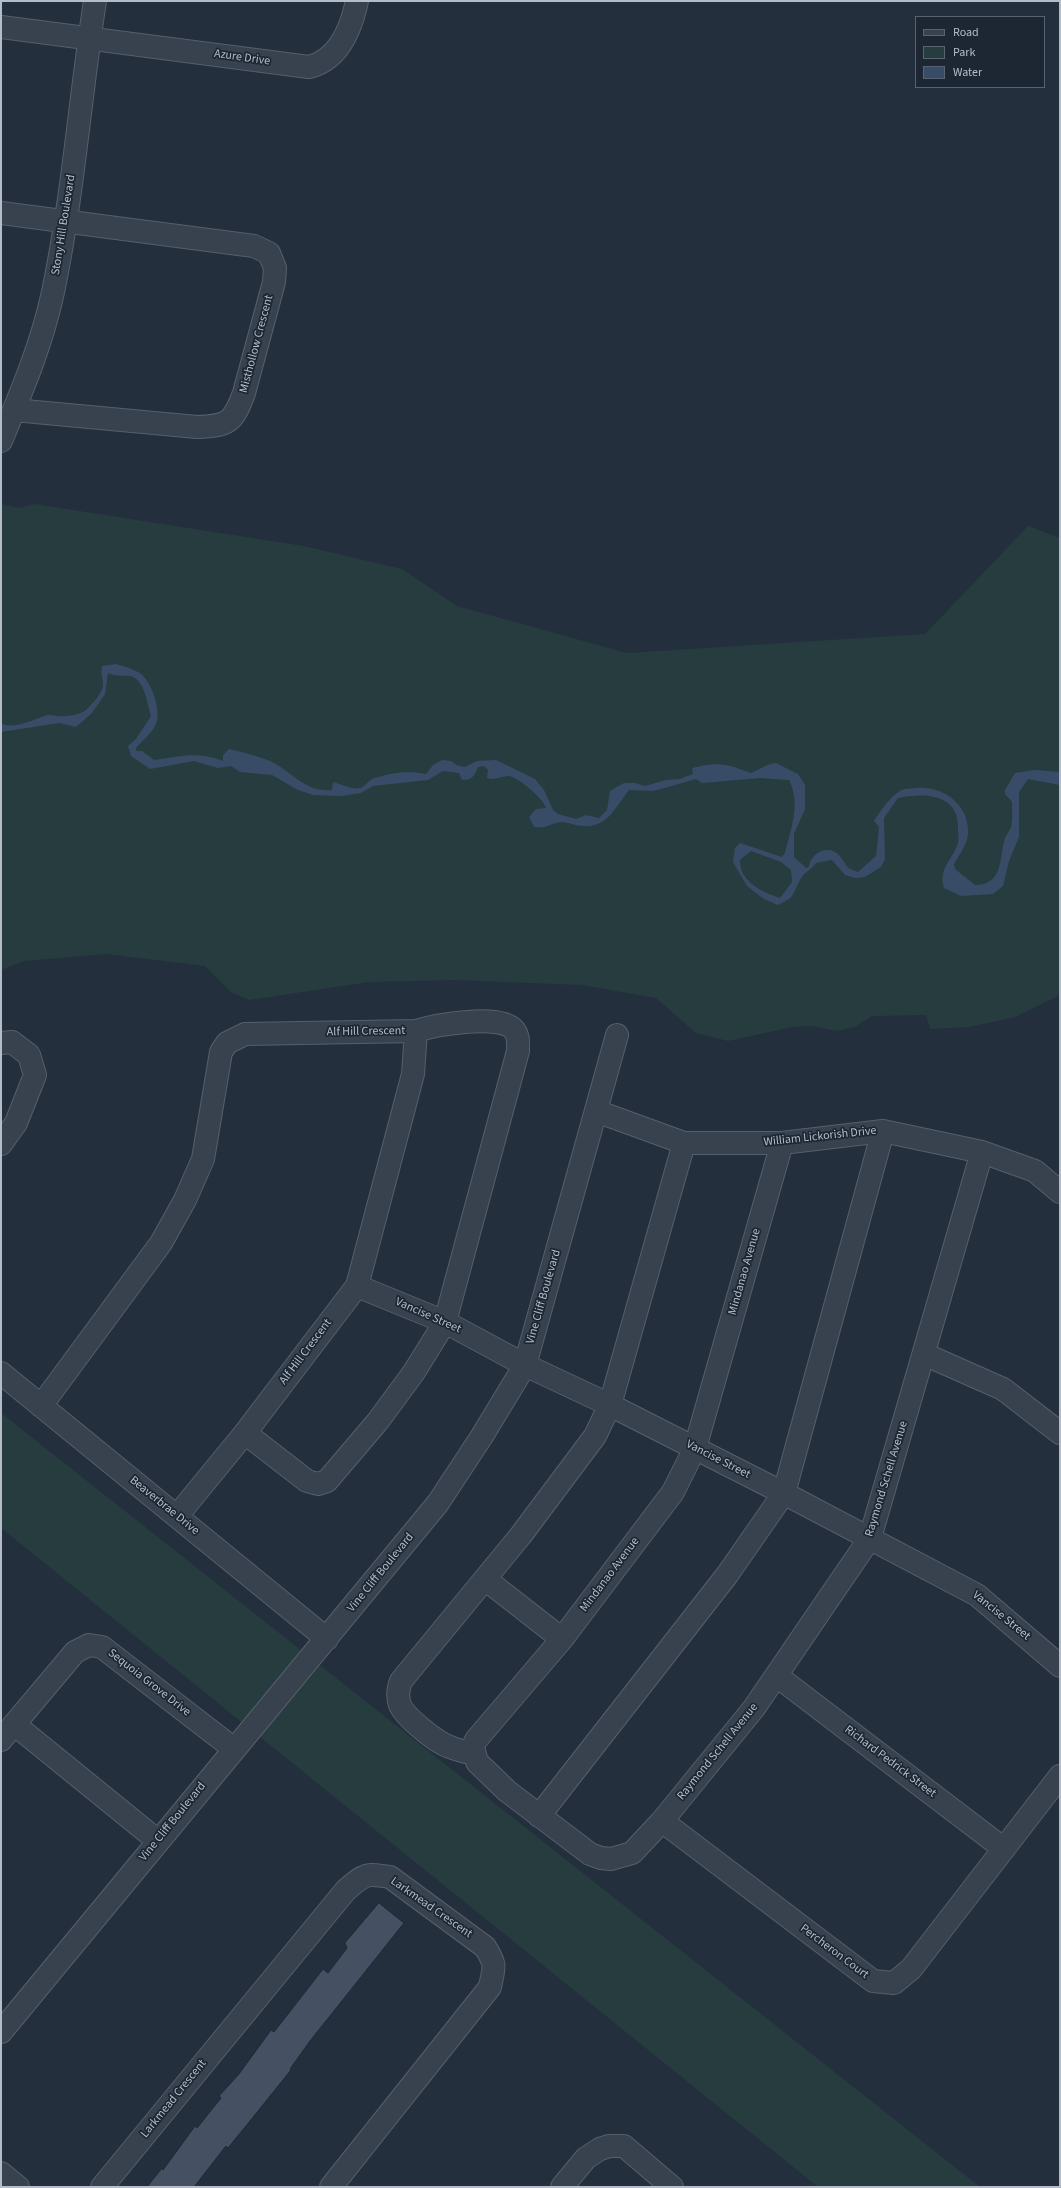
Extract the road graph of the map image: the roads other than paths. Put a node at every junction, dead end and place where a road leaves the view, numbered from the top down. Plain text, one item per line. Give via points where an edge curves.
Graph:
1 (95, 1) edge
2 (357, 1) edge
3 (1, 27) edge
4 (89, 37) junction
5 (1, 213) edge
6 (66, 221) junction
7 (14, 410) junction
8 (1, 441) edge
9 (416, 1031) junction
10 (617, 1035) dead end
11 (1, 1043) edge
12 (596, 1111) junction
13 (883, 1131) junction
14 (684, 1143) junction
15 (782, 1143) junction
16 (1, 1144) edge
17 (982, 1152) junction
18 (1060, 1192) edge
19 (356, 1286) junction
20 (445, 1322) junction
21 (924, 1354) junction
22 (524, 1365) junction
23 (1, 1373) edge
24 (610, 1405) junction
25 (41, 1406) junction
26 (245, 1433) junction
27 (1060, 1433) edge
28 (695, 1448) junction
29 (784, 1493) junction
30 (177, 1516) junction
31 (870, 1538) junction
32 (485, 1579) junction
33 (327, 1638) junction
34 (562, 1638) junction
35 (1060, 1666) edge
36 (777, 1676) junction
37 (14, 1724) junction
38 (1, 1740) edge
39 (234, 1749) junction
40 (474, 1754) junction
41 (1060, 1776) edge
42 (539, 1816) junction
43 (662, 1821) junction
44 (158, 1841) junction
45 (1004, 1849) junction
46 (2, 2028) edge
47 (1, 2173) edge
48 (18, 2187) edge
49 (102, 2187) edge
50 (331, 2187) edge
51 (562, 2187) edge
52 (672, 2187) edge

1 - 4 street, Stony Hill Boulevard
2 - 4 street, Azure Drive via 340,46 327,60 308,67
3 - 4 street, Azure Drive
4 - 6 street, Stony Hill Boulevard
5 - 6 street, Misthollow Crescent
6 - 7 street, Stony Hill Boulevard via 53,294 31,369
6 - 7 street, Misthollow Crescent via 254,246 269,253 275,268 274,282 244,393 228,423 215,426 197,427
7 - 8 street, Stony Hill Boulevard
9 - 19 street, Alf Hill Crescent via 413,1074
9 - 20 street via 438,1024 505,1023 514,1030 518,1039 518,1051
9 - 25 street, Alf Hill Crescent via 245,1034 227,1043 221,1052 217,1067 203,1159 185,1200 161,1243
10 - 12 street, Vine Cliff Boulevard
11 - 16 street via 12,1042 29,1055 35,1075 16,1123
12 - 14 street, William Lickorish Drive
12 - 22 street, Vine Cliff Boulevard
13 - 15 street, William Lickorish Drive
13 - 17 street, William Lickorish Drive
13 - 29 street
14 - 15 street, William Lickorish Drive
14 - 24 street
15 - 28 street, Mindanao Avenue
17 - 18 street, William Lickorish Drive via 1035,1171
17 - 21 street, Raymond Schell Avenue
19 - 20 street, Vancise Street
19 - 26 street, Alf Hill Crescent
20 - 22 street, Vancise Street
20 - 26 street via 414,1372 378,1421 327,1480 318,1484 307,1481
21 - 27 street via 1003,1389
21 - 31 street, Raymond Schell Avenue
22 - 24 street, Vancise Street
22 - 33 street, Vine Cliff Boulevard via 438,1503
23 - 25 street, Beaverbrae Drive
24 - 28 street, Vancise Street
24 - 32 street via 595,1436
25 - 30 street, Beaverbrae Drive
26 - 30 street, Alf Hill Crescent
28 - 29 street, Vancise Street
28 - 34 street, Mindanao Avenue via 673,1492
29 - 31 street, Vancise Street
29 - 42 street via 727,1576
30 - 33 street, Beaverbrae Drive
31 - 35 street, Vancise Street via 977,1595
31 - 36 street, Raymond Schell Avenue
32 - 34 street
32 - 40 street via 401,1681 398,1695 404,1712 434,1738 448,1747
33 - 39 street, Vine Cliff Boulevard
34 - 40 street, Mindanao Avenue via 476,1740
36 - 43 street, Raymond Schell Avenue
36 - 45 street, Richard Pedrick Street
37 - 38 street, Sequoia Grove Drive
37 - 39 street, Sequoia Grove Drive via 74,1652 89,1645 102,1647
37 - 44 street
39 - 44 street, Vine Cliff Boulevard
40 - 42 street via 477,1762 487,1772
41 - 45 street, Percheron Court
42 - 43 street via 590,1854 612,1860 632,1853
43 - 45 street, Percheron Court via 873,1981 894,1983 911,1969
44 - 46 street, Vine Cliff Boulevard
47 - 48 street
49 - 50 street, Larkmead Crescent via 346,1890 363,1876 390,1877 485,1947 494,1961 494,1971 490,1987
51 - 52 street via 586,2158 609,2146 624,2146

